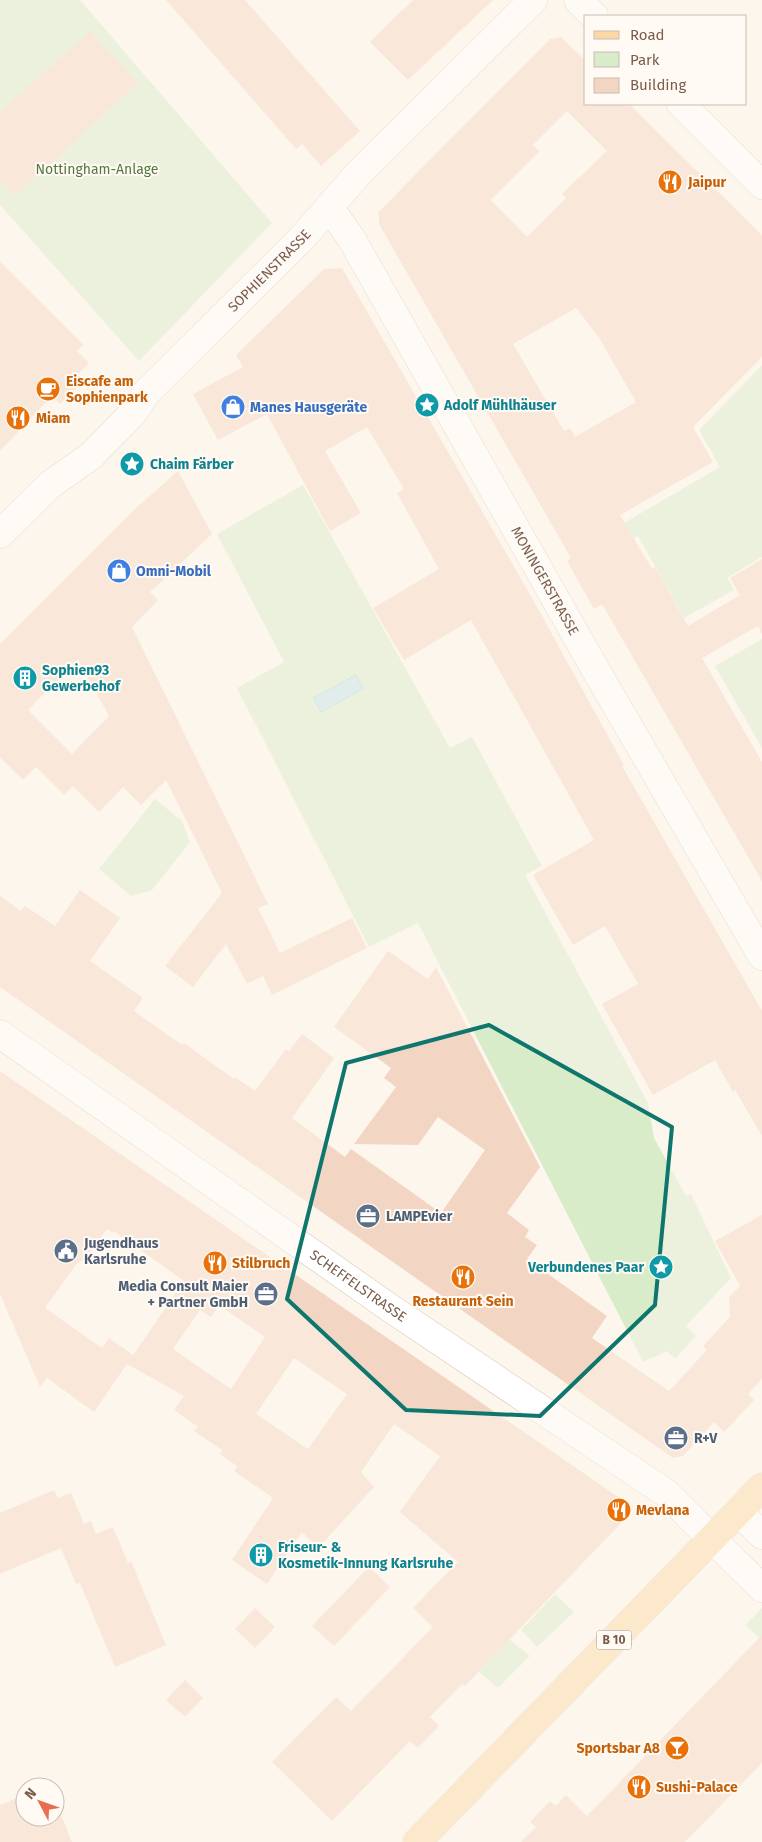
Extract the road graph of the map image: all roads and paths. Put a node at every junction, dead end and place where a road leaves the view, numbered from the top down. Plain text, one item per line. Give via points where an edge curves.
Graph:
1 (533, 0) edge
2 (578, 0) edge
3 (593, 15) edge
4 (683, 105) edge
5 (762, 185) edge
6 (329, 207) junction
7 (0, 534) edge
8 (762, 956) edge
9 (0, 1034) edge
10 (762, 1487) edge
11 (738, 1512) junction
12 (762, 1535) edge
13 (712, 1539) junction
14 (762, 1588) edge
15 (416, 1842) edge

1 - 6 street, SOPHIENSTRASSE via 357,175
2 - 3 street
4 - 5 street
6 - 7 street, SOPHIENSTRASSE via 303,237 146,392 132,414 91,456 51,484
6 - 8 street, MONINGERSTRASSE via 351,238
9 - 13 street, SCHEFFELSTRASSE via 390,1308 666,1493
10 - 11 main road, B 10
11 - 12 street
11 - 13 main road, B 10
13 - 14 street, SCHEFFELSTRASSE
13 - 15 main road, B 10

